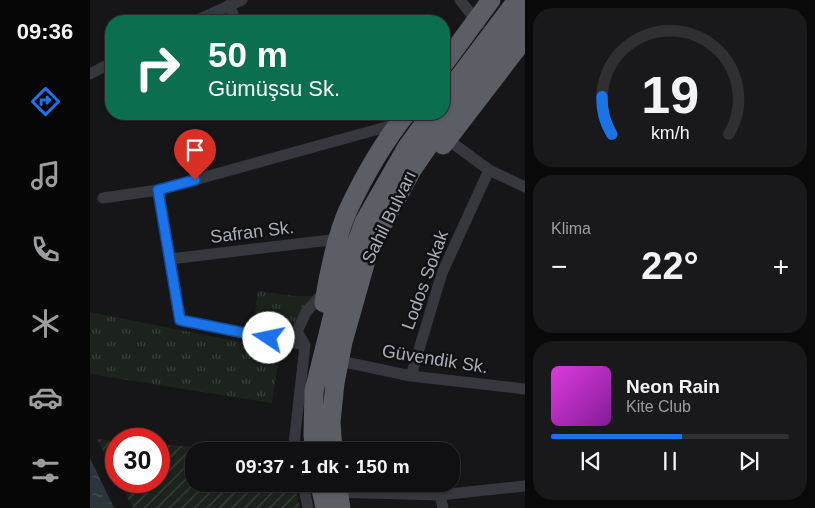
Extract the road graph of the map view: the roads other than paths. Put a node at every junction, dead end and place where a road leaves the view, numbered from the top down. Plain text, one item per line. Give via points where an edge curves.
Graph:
1 (242, 0) edge
2 (460, 0) edge
3 (491, 0) edge
4 (517, 0) edge
5 (229, 5) junction
6 (208, 15) edge
7 (233, 15) edge
8 (525, 16) edge
9 (476, 21) junction
10 (525, 38) edge
11 (514, 55) junction
12 (450, 56) edge
13 (105, 66) edge
14 (90, 74) edge
15 (450, 89) edge
16 (450, 114) edge
17 (399, 120) edge
18 (401, 120) edge
19 (427, 120) edge
20 (446, 120) edge
21 (447, 140) junction
22 (489, 170) junction
23 (525, 187) edge
24 (158, 190) junction
25 (103, 198) dead end
26 (372, 225) junction
27 (339, 239) junction
28 (170, 259) junction
29 (326, 290) junction
30 (352, 312) junction
31 (326, 344) junction
32 (305, 345) junction
33 (340, 361) junction
34 (411, 376) junction
35 (525, 389) edge
36 (294, 442) edge
37 (314, 442) edge
38 (332, 442) edge
39 (525, 486) edge
40 (305, 492) edge
41 (330, 495) edge
42 (440, 495) junction
43 (308, 508) edge
44 (443, 508) edge

1 - 5 street
2 - 9 street
3 - 9 highway
4 - 15 highway
5 - 6 street
5 - 7 street
8 - 16 highway, Sahil Bulvarı
9 - 11 street
9 - 12 highway
10 - 11 highway
11 - 21 highway
13 - 14 street
17 - 24 street
18 - 27 highway via 373,162 348,211
19 - 26 highway, Sahil Bulvarı via 407,147
20 - 26 highway, Sahil Bulvarı
21 - 22 street
21 - 30 highway via 403,201 377,251
22 - 23 street
22 - 34 street, Lodos Sokak via 442,273
24 - 25 street
24 - 28 street
26 - 30 highway, Sahil Bulvarı
26 - 31 highway, Sahil Bulvarı via 338,294
27 - 28 street, Safran Sk.
27 - 29 highway
28 - 32 street via 180,320
29 - 31 highway via 323,314
29 - 32 street via 306,312 297,332
30 - 33 highway, Sahil Bulvarı
31 - 37 highway, Sahil Bulvarı via 314,391
32 - 36 street
33 - 34 street, Güvendik Sk.
33 - 38 highway, Sahil Bulvarı via 331,422
34 - 35 street, Güvendik Sk.
39 - 42 street
40 - 43 street
41 - 42 street
42 - 44 street

